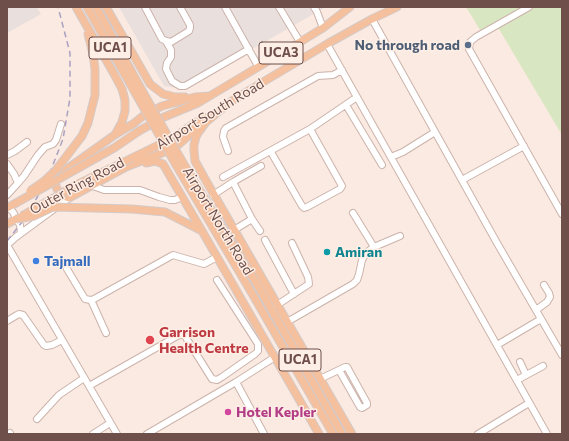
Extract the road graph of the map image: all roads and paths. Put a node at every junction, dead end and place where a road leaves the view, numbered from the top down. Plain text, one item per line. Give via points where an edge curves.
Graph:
1 (76, 7) edge
2 (87, 7) edge
3 (96, 7) edge
4 (106, 7) edge
5 (145, 7) edge
6 (180, 7) edge
7 (225, 7) edge
8 (279, 7) edge
9 (314, 7) edge
10 (350, 7) edge
11 (397, 7) edge
12 (529, 7) edge
13 (372, 19) junction
14 (84, 22) junction
15 (323, 28) junction
16 (166, 41) junction
17 (300, 42) junction
18 (327, 44) junction
19 (249, 49) junction
20 (258, 66) junction
21 (342, 70) junction
22 (209, 96) junction
23 (195, 97) junction
24 (357, 97) junction
25 (229, 103) junction
26 (346, 106) junction
27 (204, 117) junction
28 (61, 124) dead end
29 (310, 130) junction
30 (138, 131) joint
31 (435, 132) junction
32 (116, 134) junction
33 (27, 142) dead end
34 (524, 146) junction
35 (148, 150) joint
36 (228, 151) dead end
37 (271, 152) junction
38 (7, 155) edge
39 (392, 157) junction
40 (7, 164) edge
41 (382, 165) dead end
42 (261, 166) dead end
43 (126, 167) junction
44 (223, 177) dead end
45 (462, 180) junction
46 (233, 182) junction
47 (18, 183) junction
48 (93, 186) junction
49 (213, 194) junction
50 (7, 195) edge
51 (182, 197) junction
52 (69, 198) junction
53 (16, 203) junction
54 (8, 207) edge
55 (352, 213) dead end
56 (562, 214) edge
57 (16, 219) junction
58 (252, 219) junction
59 (7, 224) edge
60 (234, 230) junction
61 (202, 231) junction
62 (260, 231) dead end
63 (21, 233) junction
64 (400, 236) dead end
65 (266, 240) dead end
66 (292, 243) dead end
67 (7, 245) edge
68 (374, 248) junction
69 (217, 257) junction
70 (67, 269) dead end
71 (217, 280) dead end
72 (544, 286) dead end
73 (294, 294) junction
74 (91, 300) junction
75 (277, 305) junction
76 (536, 310) junction
77 (541, 319) junction
78 (7, 321) edge
79 (287, 322) junction
80 (106, 333) dead end
81 (62, 340) junction
82 (497, 345) junction
83 (562, 355) edge
84 (274, 357) junction
85 (520, 362) dead end
86 (543, 366) dead end
87 (339, 370) junction
88 (526, 375) junction
89 (84, 378) junction
90 (320, 379) junction
91 (517, 380) junction
92 (236, 382) junction
93 (89, 386) junction
94 (529, 403) junction
95 (322, 415) junction
96 (38, 419) dead end
97 (110, 423) junction
98 (93, 434) edge
99 (117, 434) edge
100 (147, 434) edge
101 (264, 434) edge
102 (319, 434) edge
103 (326, 434) edge
104 (333, 434) edge
105 (342, 434) edge
106 (352, 434) edge
107 (478, 434) edge
108 (548, 434) edge

1 - 14 main road, UCA1
2 - 95 main road, Airport North Road / UCA1, bridge
3 - 105 main road, Airport North Road / UCA1, bridge via 182,161 258,286
4 - 23 main road, UCA1 via 150,84 170,96
5 - 16 street via 162,39
6 - 16 street via 190,25 189,31 170,42
7 - 19 street
8 - 17 street
9 - 15 street
10 - 15 main road, Airport South Road / UCA3
11 - 13 main road, Airport South Road
12 - 34 street via 476,36 469,46 470,53
13 - 18 main road, Airport South Road
13 - 31 street
14 - 32 main road, UCA1 via 124,96 124,116
14 - 53 main road, bridge via 95,69 95,95 88,123 82,136 56,170
15 - 17 main road, Airport South Road / UCA3
16 - 19 street via 171,50 171,57 166,69 172,81 180,86 185,86
17 - 20 main road, Airport South Road / UCA3
18 - 21 street
18 - 25 main road, Airport South Road
19 - 20 street
20 - 22 main road, Airport South Road / UCA3
21 - 24 street
21 - 36 street via 333,75 318,76 226,128 223,137
22 - 23 main road
22 - 30 main road, Airport South Road / UCA3
23 - 32 main road via 157,108
24 - 26 street
24 - 39 street
25 - 27 main road, Airport South Road
25 - 49 main road, Airport North Road / UCA1 via 204,125 194,145 195,161
26 - 29 street
26 - 41 street
27 - 35 main road, Airport South Road via 175,137
27 - 43 main road via 187,137 172,149
28 - 47 street via 56,140 44,147
29 - 37 street
29 - 37 street via 342,186 340,189 304,208
30 - 53 main road, Outer Ring Road / UCA3, bridge via 114,148
31 - 39 street
31 - 45 street
32 - 52 main road via 57,176 57,189
33 - 38 street
34 - 45 street
34 - 56 street
35 - 57 main road, Outer Ring Road, bridge via 78,184
37 - 44 street
39 - 82 street
40 - 47 street
42 - 46 street
43 - 48 main road, UCA1
43 - 51 main road, Airport North Road / UCA1 via 155,161 163,164
45 - 76 street
46 - 49 street
46 - 58 street
47 - 50 street
48 - 51 street via 104,190 140,190 170,200
48 - 52 main road, UCA1
49 - 60 main road, Airport North Road / UCA1
51 - 61 main road, Airport North Road / UCA1
52 - 63 street
53 - 54 main road, Outer Ring Road / UCA3
54 - 57 street
55 - 68 street
57 - 59 main road, Outer Ring Road
57 - 61 main road, bridge via 34,216 53,207 132,208 165,212
57 - 63 street
58 - 60 street
58 - 62 street
60 - 75 main road, Airport North Road / UCA1
61 - 69 main road, Airport North Road / UCA1
63 - 67 street
64 - 68 street
65 - 73 street
66 - 73 street via 309,281 309,284
67 - 81 street
68 - 79 street via 366,253 353,284
69 - 74 street via 204,264 174,255
69 - 84 main road, Airport North Road / UCA1
70 - 74 street via 85,299
71 - 93 street via 258,344 258,351 255,354 217,380 212,379 182,335
72 - 76 street via 550,297
73 - 75 street
74 - 80 street
75 - 79 main road, Airport North Road / UCA1
76 - 77 street
77 - 82 street
77 - 83 street
78 - 81 street via 17,314 22,315 46,346
79 - 90 main road, Airport North Road / UCA1
81 - 89 street
82 - 91 street
84 - 92 street
84 - 102 main road, Airport North Road / UCA1
85 - 88 street
86 - 88 street
87 - 87 street via 349,368 368,402 367,405 360,407
87 - 90 street
88 - 91 street
89 - 93 street
89 - 96 street via 59,395
90 - 106 main road, Airport North Road / UCA1
91 - 94 street
92 - 100 street
92 - 101 street
93 - 97 street
94 - 107 street
94 - 108 street
95 - 103 main road
95 - 104 main road, Airport North Road / UCA1
97 - 98 street
97 - 99 street

